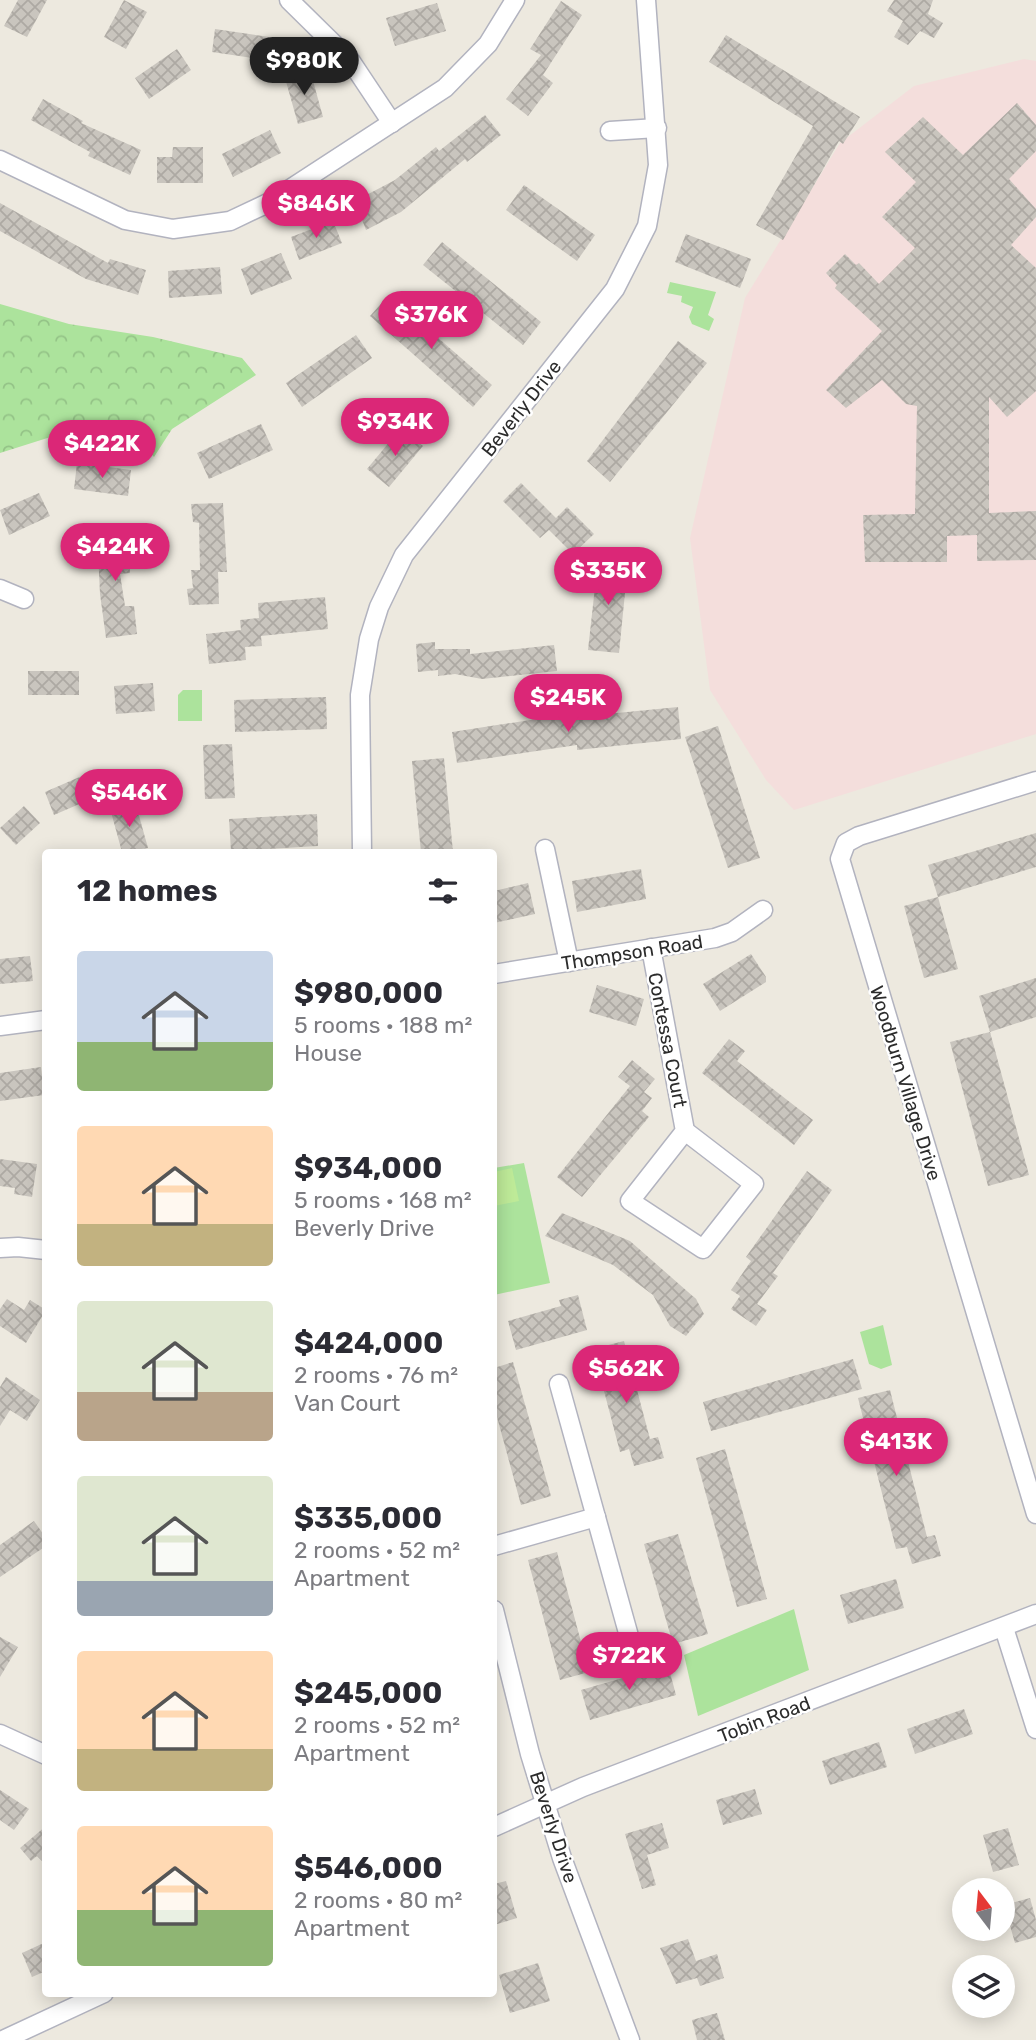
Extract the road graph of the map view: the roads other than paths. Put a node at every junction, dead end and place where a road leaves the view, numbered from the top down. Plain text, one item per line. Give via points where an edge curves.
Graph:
1 (289, 0) edge
2 (515, 0) edge
3 (646, 0) edge
4 (392, 123) junction
5 (657, 128) junction
6 (610, 131) dead end
7 (0, 160) edge
8 (0, 589) edge
9 (24, 599) dead end
10 (1036, 782) edge
11 (362, 849) edge
12 (545, 849) dead end
13 (763, 910) dead end
14 (651, 948) junction
15 (569, 962) junction
16 (497, 974) edge
17 (42, 1021) edge
18 (0, 1026) edge
19 (685, 1131) junction
20 (0, 1248) edge
21 (42, 1250) edge
22 (559, 1384) dead end
23 (1036, 1514) edge
24 (596, 1517) junction
25 (497, 1545) edge
26 (1036, 1614) edge
27 (497, 1621) edge
28 (1004, 1628) junction
29 (632, 1647) dead end
30 (1036, 1729) edge
31 (0, 1734) edge
32 (42, 1753) edge
33 (546, 1804) junction
34 (497, 1826) edge
35 (95, 1997) edge
36 (3, 2040) edge
37 (630, 2040) edge

1 - 4 street via 350,60
2 - 4 street via 469,66
3 - 5 street, Beverly Drive
4 - 7 street via 255,211 203,227 173,229 125,220
5 - 6 street
5 - 11 street, Beverly Drive via 655,196 647,226 615,289 404,555 379,607 360,695
8 - 9 street
10 - 23 street, Woodburn Village Drive via 859,836 846,843 840,859
12 - 15 street
13 - 14 street, Thompson Road via 732,932
14 - 15 street, Thompson Road
14 - 19 street, Contessa Court
15 - 16 street, Thompson Road
17 - 18 street
19 - 19 street, Contessa Court via 754,1184 704,1250 630,1201
20 - 21 street
22 - 24 street
24 - 25 street
24 - 29 street
26 - 28 street, Tobin Road
27 - 33 street, Beverly Drive
28 - 30 street
28 - 33 street, Tobin Road
31 - 32 street
33 - 34 street, Tobin Road
33 - 37 street, Beverly Drive
35 - 36 street

